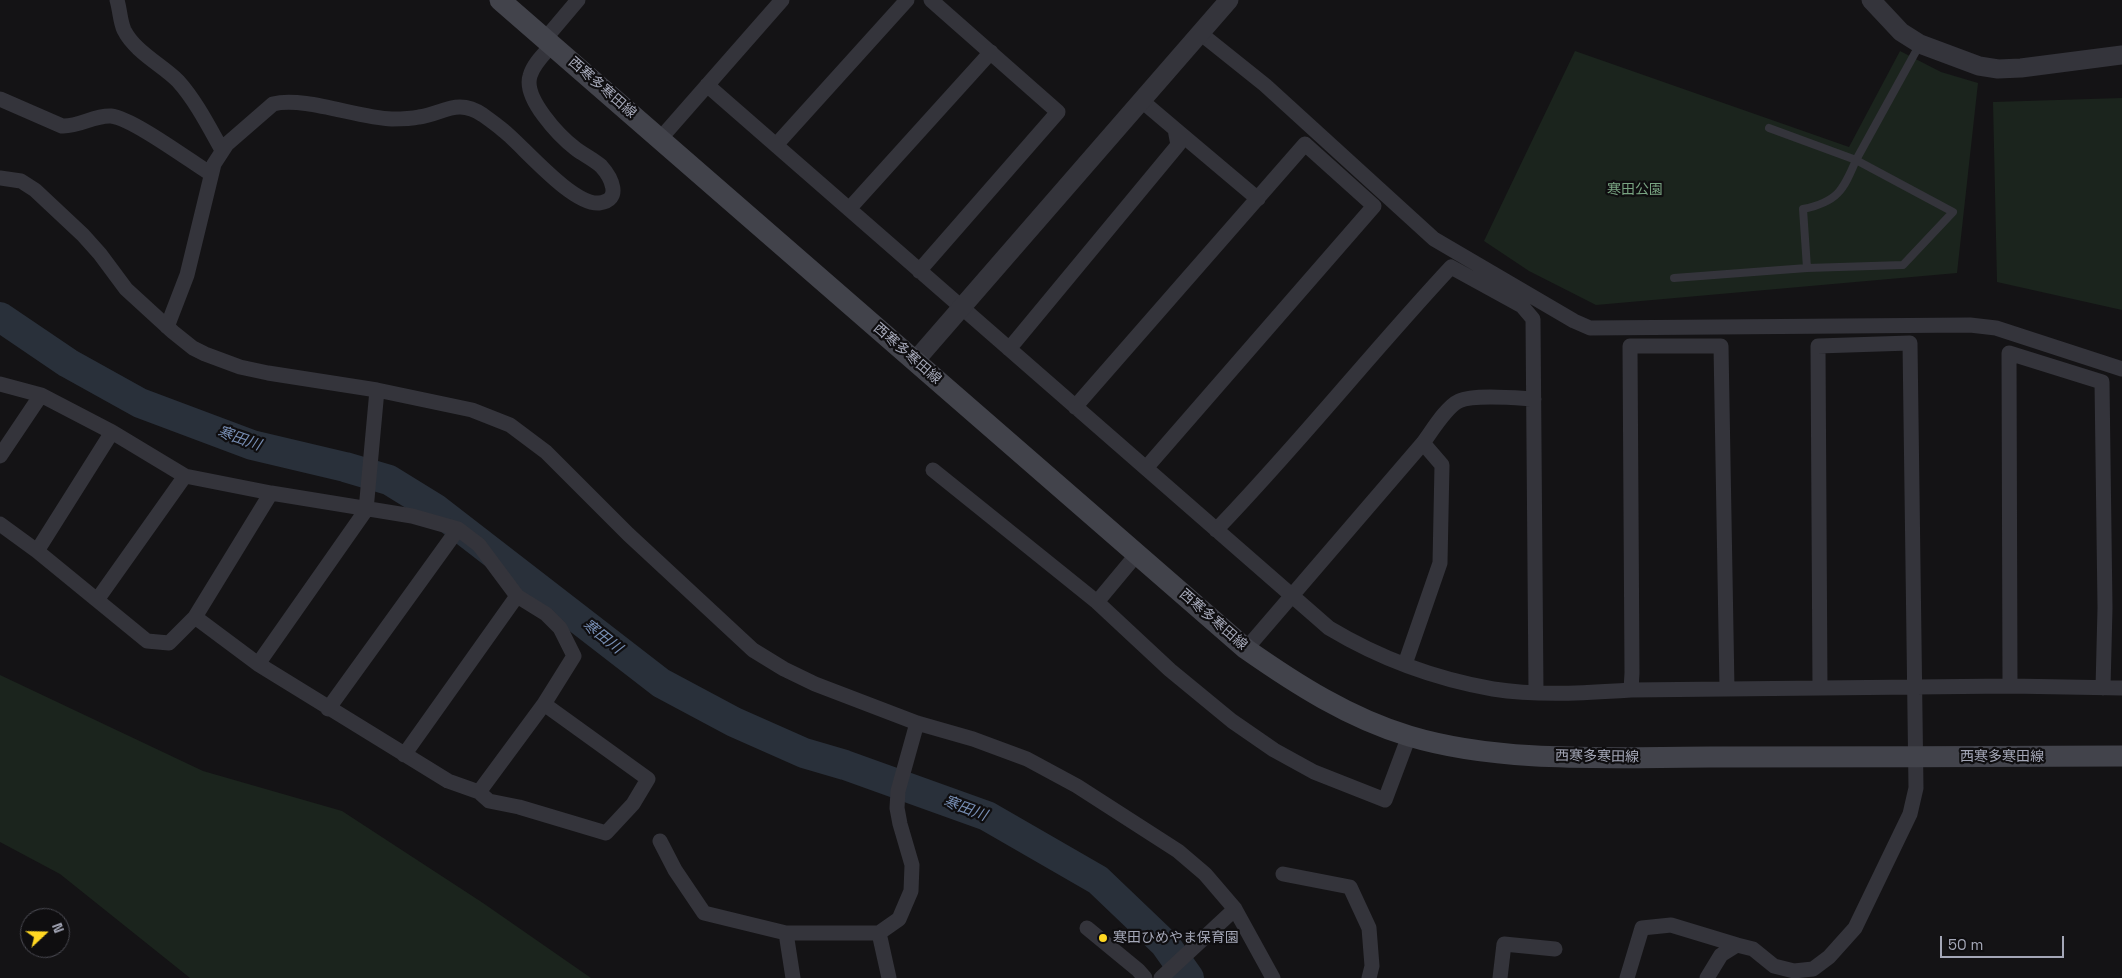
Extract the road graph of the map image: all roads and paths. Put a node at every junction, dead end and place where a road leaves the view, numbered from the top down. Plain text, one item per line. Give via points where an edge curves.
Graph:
1 (117, 0) edge
2 (500, 0) edge
3 (578, 0) edge
4 (782, 0) edge
5 (907, 0) edge
6 (931, 0) edge
7 (1229, 0) edge
8 (1871, 0) edge
9 (1200, 33) junction
10 (548, 42) junction
11 (1920, 44) junction
12 (991, 52) junction
13 (2122, 55) edge
14 (707, 85) junction
15 (0, 99) edge
16 (1142, 101) junction
17 (1769, 128) dead end
18 (1174, 129) junction
19 (660, 139) junction
20 (776, 146) junction
21 (222, 150) junction
22 (1856, 160) junction
23 (211, 174) junction
24 (0, 178) edge
25 (1258, 198) junction
26 (848, 209) junction
27 (1807, 268) junction
28 (920, 271) junction
29 (1674, 278) dead end
30 (962, 307) junction
31 (167, 327) junction
32 (1009, 349) junction
33 (915, 361) junction
34 (2122, 369) edge
35 (0, 384) edge
36 (377, 390) junction
37 (41, 395) junction
38 (1534, 398) junction
39 (1075, 407) junction
40 (112, 432) junction
41 (1423, 443) junction
42 (0, 456) edge
43 (1146, 468) junction
44 (933, 470) dead end
45 (185, 476) junction
46 (271, 494) junction
47 (366, 510) junction
48 (0, 524) edge
49 (458, 529) junction
50 (1216, 530) junction
51 (37, 551) junction
52 (1137, 554) junction
53 (1291, 595) junction
54 (517, 596) junction
55 (97, 600) junction
56 (1097, 602) junction
57 (195, 617) junction
58 (1246, 649) junction
59 (258, 664) junction
60 (1405, 664) junction
61 (2010, 686) junction
62 (1820, 688) junction
63 (1914, 688) junction
64 (2103, 688) junction
65 (2122, 688) edge
66 (1727, 689) junction
67 (1631, 690) junction
68 (1536, 692) junction
69 (544, 704) junction
70 (328, 708) junction
71 (917, 723) junction
72 (1409, 736) junction
73 (404, 755) junction
74 (2122, 756) edge
75 (1915, 757) junction
76 (479, 792) junction
77 (660, 841) dead end
78 (1283, 874) dead end
79 (1235, 909) junction
80 (1087, 928) dead end
81 (786, 933) junction
82 (879, 933) junction
83 (1737, 945) junction
84 (1555, 949) dead end
85 (793, 978) edge
86 (889, 978) edge
87 (1145, 978) edge
88 (1161, 978) edge
89 (1273, 978) edge
90 (1369, 978) edge
91 (1500, 978) edge
92 (1627, 978) edge
93 (1708, 978) edge

1 - 21 street via 126,34 178,82
2 - 10 main road, 西寒多寒田線
3 - 10 street
4 - 14 street
5 - 20 street
6 - 12 street
7 - 9 street
8 - 11 street via 1901,32
9 - 16 street
9 - 34 street via 1265,85 1434,239 1590,328 1970,325 1996,328
10 - 19 main road, 西寒多寒田線
10 - 21 street via 531,72 530,91 540,110 570,143 598,163 607,174 614,191 604,202 591,202 559,182 504,131 465,106 418,118 391,118 370,117 314,105 277,103 270,105
11 - 13 street via 1998,69
11 - 22 lane
12 - 26 street
12 - 28 street via 1058,112
14 - 19 street
14 - 20 street
15 - 23 street via 62,126 72,127 109,116 116,117
16 - 18 street
16 - 30 street
17 - 22 lane
18 - 25 street
18 - 32 street via 1178,146
19 - 33 main road, 西寒多寒田線
20 - 26 street
21 - 23 street
22 - 27 lane via 1835,198 1803,209
22 - 27 lane via 1953,212 1903,265
23 - 31 street via 187,275
24 - 31 street via 21,181 42,197 83,235 126,289
25 - 39 street
25 - 43 street via 1306,144 1374,206
26 - 28 street
27 - 29 lane
28 - 30 street
30 - 32 street
30 - 33 street
31 - 36 street via 193,348 240,367
32 - 39 street
33 - 52 main road, 西寒多寒田線
35 - 37 street
36 - 47 street
36 - 71 street via 472,410 510,425 546,452 628,534 753,650 815,684
37 - 40 street
37 - 42 street
38 - 41 street via 1459,401 1449,408
38 - 50 street via 1533,319 1522,306 1451,267 1254,492
38 - 68 street
39 - 43 street
40 - 45 street
40 - 51 street
41 - 53 street
41 - 60 street via 1442,465 1440,564
43 - 50 street
44 - 56 street
45 - 46 street
45 - 55 street
46 - 47 street
46 - 57 street
47 - 49 street via 412,516
47 - 59 street
48 - 51 street
49 - 54 street via 478,545
49 - 70 street
50 - 53 street
51 - 55 street
52 - 56 street
52 - 58 main road, 西寒多寒田線
53 - 58 street
53 - 60 street via 1329,628 1380,656
54 - 69 street via 546,614 560,628 574,656
54 - 73 street
55 - 57 street via 148,641 169,643
56 - 72 street via 1170,670 1232,721 1314,772 1385,800
57 - 59 street
58 - 72 main road, 西寒多寒田線 via 1293,682 1370,722
59 - 70 street
60 - 68 street via 1460,682
61 - 63 street
61 - 64 street
61 - 64 street via 2008,353 2102,382
62 - 63 street
62 - 63 street via 1818,346 1910,343
62 - 66 street
63 - 75 street
64 - 65 street
66 - 67 street
66 - 67 street via 1721,346 1630,346
67 - 68 street
69 - 76 street
69 - 76 street via 648,779 633,804 606,833 519,807 489,802
70 - 73 street
71 - 79 street via 1027,759 1077,786 1178,851 1205,874
71 - 82 street via 898,791 897,808 912,864 911,891 899,919
72 - 75 main road, 西寒多寒田線 via 1463,748 1569,757
73 - 76 street via 448,781
74 - 75 main road, 西寒多寒田線
75 - 83 street via 1916,788 1910,814 1855,928 1829,957 1813,969 1794,971 1774,966 1753,949
77 - 81 street via 704,913
78 - 90 street via 1350,888 1369,928 1372,966
79 - 88 street
79 - 89 street
80 - 87 street
81 - 82 street
81 - 85 street
82 - 86 street
83 - 92 street via 1671,925 1642,928
83 - 93 street via 1721,955
84 - 91 street via 1504,944

